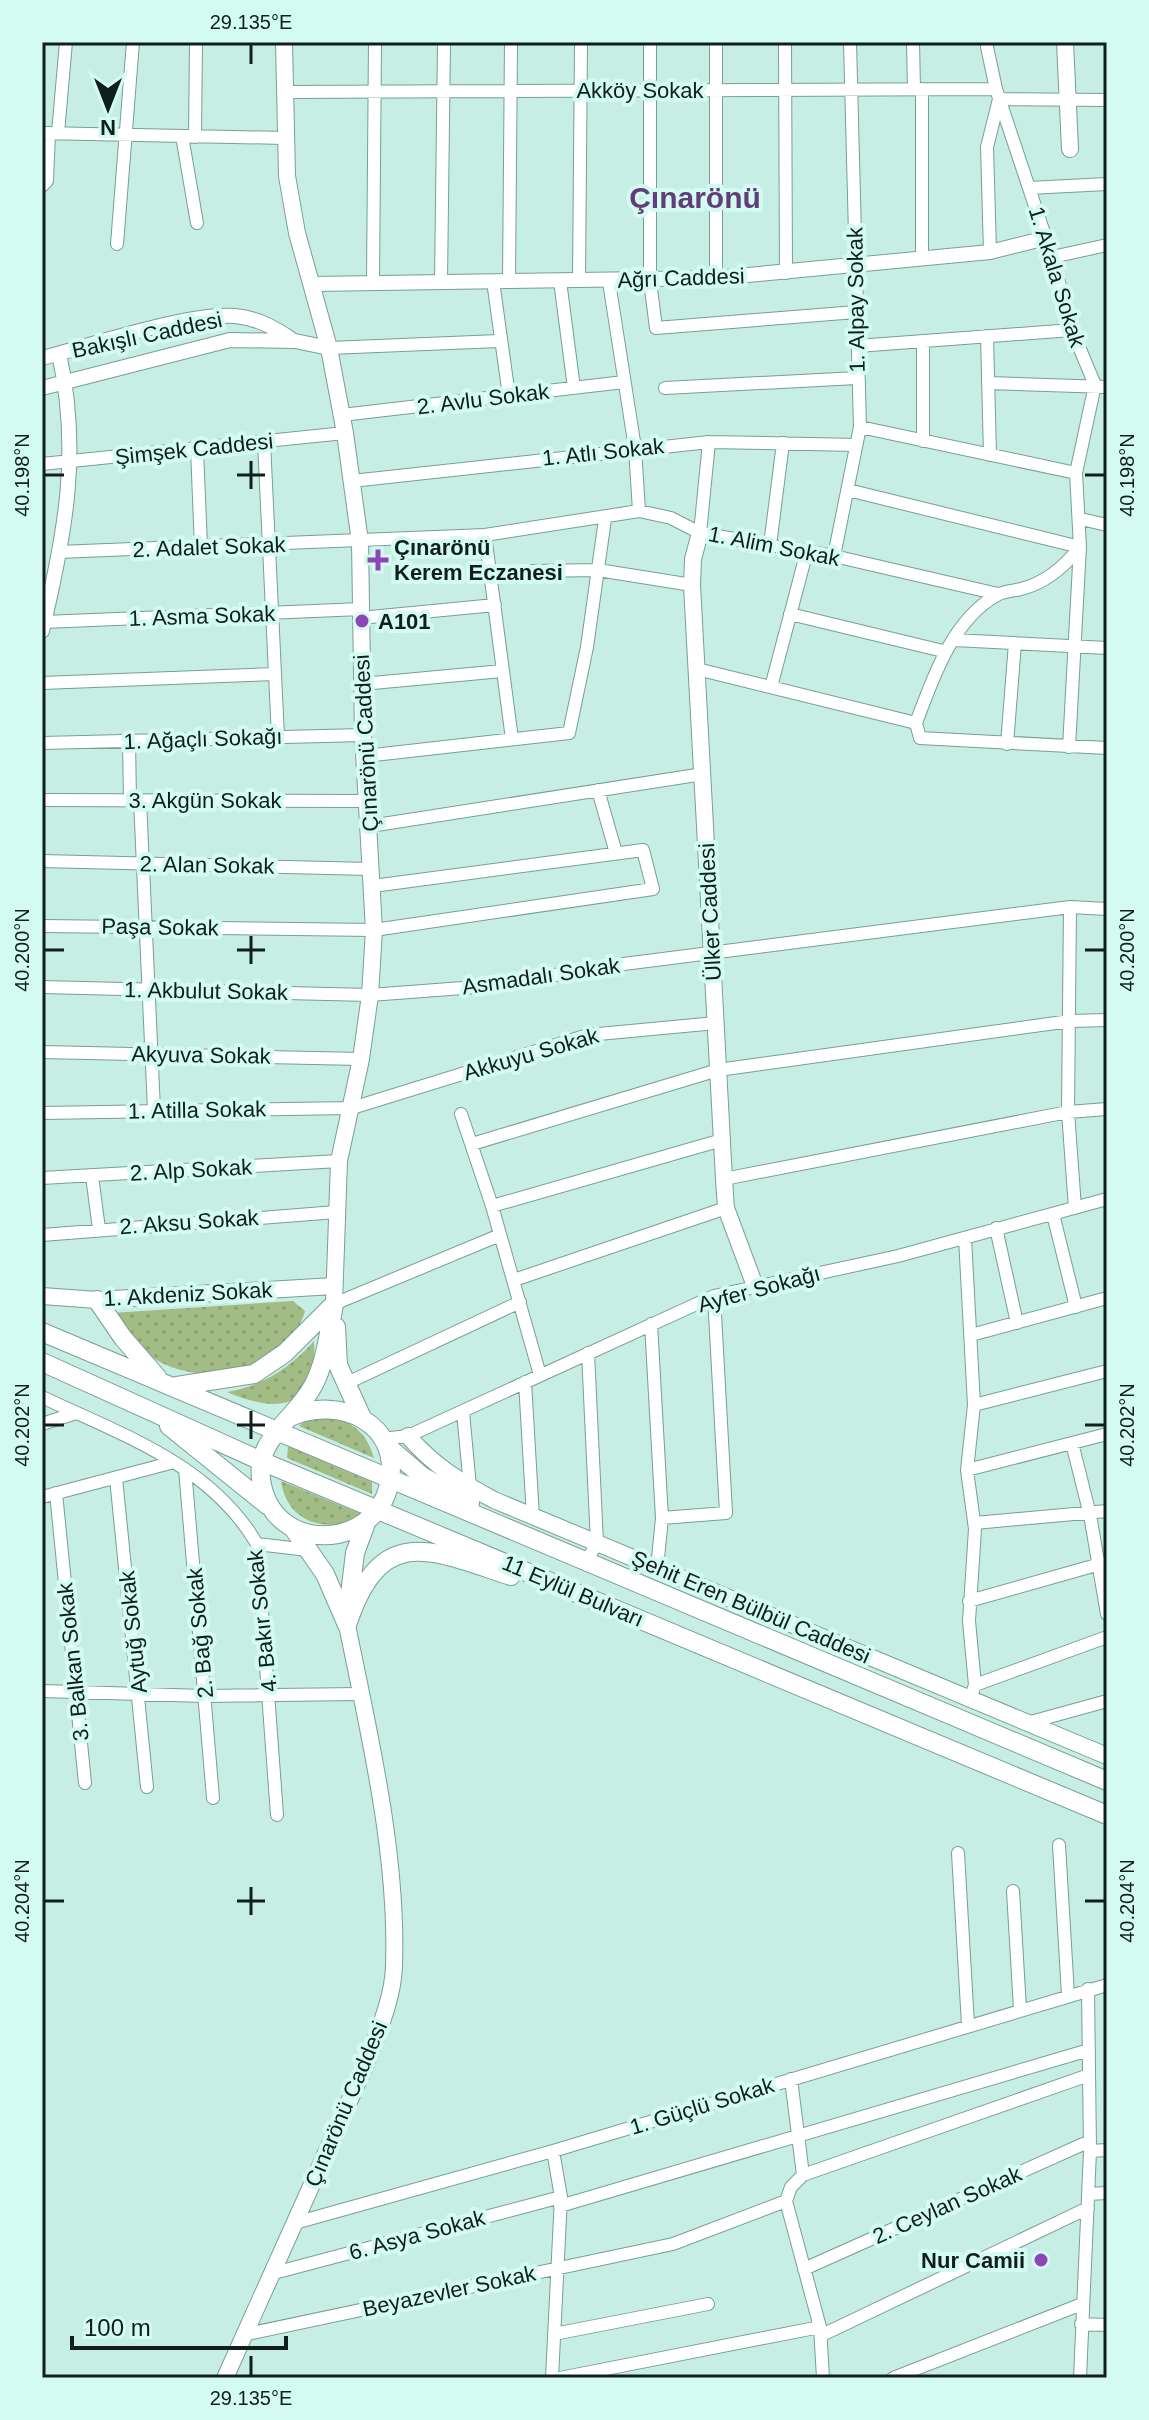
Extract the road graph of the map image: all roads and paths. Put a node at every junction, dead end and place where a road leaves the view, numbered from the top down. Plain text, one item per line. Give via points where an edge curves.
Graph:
1 (66, 42) edge
2 (133, 42) edge
3 (196, 42) edge
4 (284, 42) edge
5 (375, 42) edge
6 (444, 42) edge
7 (511, 42) edge
8 (581, 42) edge
9 (650, 42) edge
10 (716, 42) edge
11 (785, 42) edge
12 (850, 42) edge
13 (913, 42) edge
14 (986, 42) edge
15 (1065, 42) edge
16 (851, 89) junction
17 (918, 89) junction
18 (650, 90) junction
19 (716, 90) junction
20 (785, 90) junction
21 (443, 91) junction
22 (511, 91) junction
23 (581, 91) junction
24 (284, 92) junction
25 (374, 92) junction
26 (997, 94) junction
27 (1068, 98) junction
28 (1107, 100) edge
29 (50, 133) edge
30 (126, 135) junction
31 (188, 136) junction
32 (285, 138) junction
33 (1070, 149) dead end
34 (1107, 184) edge
35 (42, 186) edge
36 (1029, 188) junction
37 (197, 223) dead end
38 (1046, 238) junction
39 (117, 244) dead end
40 (1107, 245) edge
41 (990, 252) junction
42 (1052, 257) junction
43 (922, 259) junction
44 (856, 263) junction
45 (786, 273) junction
46 (716, 278) junction
47 (441, 281) junction
48 (493, 281) junction
49 (509, 281) junction
50 (560, 281) junction
51 (579, 281) junction
52 (650, 281) junction
53 (373, 282) junction
54 (609, 282) junction
55 (313, 284) junction
56 (856, 312) junction
57 (1072, 330) junction
58 (987, 336) junction
59 (295, 341) junction
60 (499, 341) junction
61 (923, 341) junction
62 (857, 346) junction
63 (329, 348) junction
64 (59, 354) junction
65 (42, 358) edge
66 (857, 378) junction
67 (65, 382) junction
68 (624, 382) junction
69 (988, 383) junction
70 (1101, 386) edge
71 (42, 388) edge
72 (574, 388) junction
73 (665, 388) dead end
74 (509, 396) junction
75 (342, 415) junction
76 (860, 427) junction
77 (345, 433) junction
78 (923, 441) junction
79 (264, 442) junction
80 (709, 442) junction
81 (783, 443) junction
82 (856, 445) junction
83 (635, 448) junction
84 (197, 449) junction
85 (990, 455) junction
86 (72, 460) junction
87 (42, 464) edge
88 (1076, 473) junction
89 (352, 481) junction
90 (848, 490) junction
91 (639, 511) junction
92 (605, 519) junction
93 (1081, 519) junction
94 (1107, 525) edge
95 (700, 533) junction
96 (485, 535) junction
97 (360, 542) junction
98 (269, 545) junction
99 (770, 545) junction
100 (201, 547) junction
101 (1080, 547) junction
102 (807, 551) junction
103 (58, 552) junction
104 (834, 556) junction
105 (598, 570) junction
106 (533, 571) dead end
107 (692, 585) junction
108 (998, 594) junction
109 (495, 605) junction
110 (273, 613) junction
111 (360, 614) junction
112 (790, 614) junction
113 (43, 627) edge
114 (954, 640) junction
115 (1015, 643) junction
116 (1073, 647) junction
117 (1107, 648) edge
118 (943, 651) junction
119 (697, 669) junction
120 (502, 671) junction
121 (275, 674) junction
122 (42, 683) edge
123 (362, 684) junction
124 (771, 687) junction
125 (916, 723) junction
126 (363, 735) junction
127 (278, 737) junction
128 (512, 739) junction
129 (129, 742) junction
130 (42, 743) edge
131 (1007, 744) junction
132 (1069, 747) junction
133 (1107, 748) edge
134 (365, 756) junction
135 (703, 774) junction
136 (598, 790) junction
137 (42, 800) edge
138 (135, 800) junction
139 (368, 801) junction
140 (370, 826) junction
141 (616, 853) junction
142 (42, 861) edge
143 (142, 864) junction
144 (372, 877) junction
145 (653, 889) joint
146 (1070, 907) junction
147 (1107, 909) edge
148 (42, 926) edge
149 (145, 927) junction
150 (374, 930) junction
151 (712, 954) junction
152 (42, 987) edge
153 (148, 990) junction
154 (370, 995) junction
155 (1107, 1020) edge
156 (1070, 1021) junction
157 (716, 1023) junction
158 (42, 1052) edge
159 (151, 1054) junction
160 (361, 1059) junction
161 (718, 1070) junction
162 (352, 1108) junction
163 (1107, 1109) edge
164 (154, 1110) junction
165 (1068, 1112) junction
166 (42, 1113) edge
167 (461, 1114) dead end
168 (722, 1140) junction
169 (472, 1144) junction
170 (339, 1161) junction
171 (92, 1176) junction
172 (42, 1178) edge
173 (724, 1179) junction
174 (1107, 1199) edge
175 (492, 1206) junction
176 (726, 1208) junction
177 (1075, 1208) junction
178 (336, 1212) junction
179 (1053, 1214) junction
180 (996, 1228) junction
181 (99, 1229) junction
182 (42, 1235) edge
183 (500, 1235) junction
184 (965, 1238) junction
185 (514, 1280) junction
186 (755, 1286) junction
187 (334, 1295) junction
188 (42, 1296) edge
189 (714, 1296) junction
190 (1107, 1298) edge
191 (97, 1300) junction
192 (520, 1302) junction
193 (1076, 1307) junction
194 (1017, 1323) junction
195 (651, 1324) junction
196 (42, 1332) edge
197 (971, 1335) junction
198 (588, 1353) junction
199 (42, 1362) edge
200 (1107, 1371) edge
201 (540, 1375) junction
202 (525, 1382) junction
203 (168, 1384) junction
204 (345, 1384) junction
205 (42, 1397) edge
206 (141, 1405) junction
207 (974, 1405) junction
208 (463, 1412) junction
209 (76, 1413) junction
210 (362, 1418) junction
211 (42, 1424) edge
212 (283, 1424) junction
213 (1107, 1434) edge
214 (408, 1436) junction
215 (384, 1442) junction
216 (1072, 1443) junction
217 (261, 1461) junction
218 (179, 1466) junction
219 (967, 1470) junction
220 (116, 1478) junction
221 (390, 1480) junction
222 (470, 1487) junction
223 (56, 1493) junction
224 (42, 1497) edge
225 (272, 1509) junction
226 (1107, 1511) edge
227 (1090, 1515) junction
228 (373, 1516) junction
229 (533, 1517) junction
230 (662, 1518) junction
231 (975, 1523) junction
232 (293, 1528) junction
233 (534, 1540) junction
234 (597, 1543) junction
235 (257, 1544) junction
236 (308, 1550) junction
237 (586, 1562) junction
238 (1102, 1564) edge
239 (657, 1568) junction
240 (969, 1601) junction
241 (1107, 1614) edge
242 (631, 1615) junction
243 (347, 1625) junction
244 (1107, 1637) edge
245 (42, 1691) edge
246 (972, 1692) junction
247 (76, 1693) junction
248 (361, 1694) junction
249 (140, 1695) junction
250 (205, 1696) junction
251 (269, 1696) junction
252 (1107, 1701) edge
253 (1027, 1723) junction
254 (1107, 1756) edge
255 (1107, 1781) edge
256 (85, 1783) dead end
257 (147, 1787) dead end
258 (213, 1798) dead end
259 (277, 1815) dead end
260 (1107, 1815) edge
261 (1059, 1845) dead end
262 (958, 1853) dead end
263 (1013, 1891) dead end
264 (1107, 1985) edge
265 (1088, 1989) junction
266 (1068, 1995) junction
267 (1020, 2009) junction
268 (968, 2025) junction
269 (1089, 2050) junction
270 (1089, 2075) junction
271 (791, 2079) junction
272 (798, 2137) junction
273 (1090, 2146) junction
274 (1107, 2150) edge
275 (553, 2151) junction
276 (803, 2175) junction
277 (1107, 2193) edge
278 (1088, 2194) junction
279 (561, 2201) junction
280 (786, 2201) junction
281 (1088, 2208) junction
282 (295, 2223) junction
283 (558, 2268) junction
284 (804, 2269) junction
285 (274, 2273) junction
286 (708, 2304) dead end
287 (1082, 2304) junction
288 (1081, 2324) junction
289 (1107, 2325) edge
290 (821, 2331) junction
291 (247, 2334) junction
292 (554, 2334) junction
293 (1077, 2377) edge
294 (225, 2378) edge
295 (552, 2378) edge
296 (560, 2378) edge
297 (823, 2378) edge
298 (893, 2378) edge

1 - 29 street
2 - 30 street
3 - 31 street
4 - 24 main road, Çınarönü Caddesi
5 - 25 street
6 - 21 street
7 - 22 street
8 - 23 street
9 - 18 street
10 - 19 street
11 - 20 street
12 - 16 street, 1. Alpay Sokak
13 - 17 street
14 - 26 street, 1. Akala Sokak
15 - 27 main road
16 - 17 street, Akköy Sokak
16 - 20 street, Akköy Sokak
16 - 44 street, 1. Alpay Sokak
17 - 26 street, Akköy Sokak
17 - 43 street
18 - 19 street, Akköy Sokak
18 - 23 street, Akköy Sokak
18 - 52 street
19 - 20 street, Akköy Sokak
19 - 46 street
20 - 45 street
21 - 22 street, Akköy Sokak
21 - 25 street, Akköy Sokak
21 - 47 street
22 - 23 street, Akköy Sokak
22 - 49 street
23 - 51 street
24 - 25 street, Akköy Sokak
24 - 32 main road, Çınarönü Caddesi
25 - 53 street
26 - 27 street, Akköy Sokak
26 - 36 street, 1. Akala Sokak
26 - 41 street via 987,147
27 - 28 street, Akköy Sokak
27 - 33 main road
29 - 30 street
29 - 35 street via 47,181
30 - 31 street
30 - 39 street
31 - 32 street
31 - 37 street
32 - 55 main road, Çınarönü Caddesi via 297,233
34 - 36 street
36 - 38 street, 1. Akala Sokak
38 - 41 street, Ağrı Caddesi
38 - 42 street, 1. Akala Sokak
40 - 42 street
41 - 43 street, Ağrı Caddesi
42 - 57 street, 1. Akala Sokak
43 - 44 street, Ağrı Caddesi
44 - 45 street, Ağrı Caddesi
44 - 56 street, 1. Alpay Sokak
45 - 46 street, Ağrı Caddesi
46 - 52 street, Ağrı Caddesi
47 - 48 street, Ağrı Caddesi
47 - 53 street, Ağrı Caddesi
48 - 49 street, Ağrı Caddesi
48 - 60 street
49 - 50 street, Ağrı Caddesi
50 - 51 street, Ağrı Caddesi
50 - 72 street
51 - 54 street, Ağrı Caddesi
52 - 54 street, Ağrı Caddesi
52 - 56 street via 656,328
53 - 55 street, Ağrı Caddesi
54 - 68 street
55 - 63 main road, Çınarönü Caddesi
56 - 62 street, 1. Alpay Sokak
57 - 58 street
57 - 70 street, 1. Akala Sokak
58 - 61 street
58 - 69 street
59 - 63 street, Bakışlı Caddesi
59 - 64 street, Bakışlı Caddesi via 264,322 234,316 202,318
59 - 67 street, Bakışlı Caddesi via 230,340
60 - 63 street
60 - 74 street
61 - 62 street
61 - 78 street
62 - 66 street, 1. Alpay Sokak
63 - 75 main road, Çınarönü Caddesi
64 - 65 street, Bakışlı Caddesi
64 - 67 street
66 - 73 street
66 - 76 street, 1. Alpay Sokak
67 - 71 street, Bakışlı Caddesi
67 - 86 street
68 - 72 street, 2. Avlu Sokak
68 - 83 street
69 - 70 street
69 - 85 street
70 - 88 street
72 - 74 street, 2. Avlu Sokak
74 - 75 street, 2. Avlu Sokak
75 - 77 main road, Çınarönü Caddesi
76 - 78 street
76 - 82 street, 1. Alpay Sokak
77 - 79 street, Şimşek Caddesi
77 - 89 main road, Çınarönü Caddesi
78 - 85 street
79 - 84 street, Şimşek Caddesi
79 - 98 street
80 - 81 street, 1. Atlı Sokak
80 - 83 street, 1. Atlı Sokak
80 - 95 street
81 - 82 street, 1. Atlı Sokak
81 - 99 street
82 - 90 street, 1. Alpay Sokak
83 - 89 street, 1. Atlı Sokak
83 - 91 street
84 - 86 street, Şimşek Caddesi
84 - 100 street
85 - 88 street
86 - 87 street, Şimşek Caddesi
86 - 103 street
88 - 93 street
89 - 97 main road, Çınarönü Caddesi
90 - 101 street
90 - 104 street, 1. Alpay Sokak
91 - 92 street, 1. Alim Sokak
91 - 95 street, 1. Alim Sokak via 671,518
92 - 96 street, 1. Alim Sokak
92 - 105 street
93 - 94 street
93 - 101 street
95 - 99 street, 1. Alim Sokak
95 - 107 main road, Ülker Caddesi
96 - 97 street, 1. Alim Sokak
96 - 109 street
97 - 98 street, 2. Adalet Sokak
97 - 111 main road, Çınarönü Caddesi
98 - 100 street, 2. Adalet Sokak
98 - 110 street
99 - 102 street, 1. Alim Sokak
100 - 103 street, 2. Adalet Sokak
101 - 108 street via 1042,580
101 - 116 street
102 - 104 street, 1. Alim Sokak
102 - 112 street
103 - 113 street
104 - 108 street, 1. Alim Sokak
105 - 106 street
105 - 107 street
105 - 128 street via 569,733
107 - 119 main road, Ülker Caddesi
108 - 114 street
109 - 111 street, 1. Asma Sokak
109 - 120 street
110 - 111 street, 1. Asma Sokak
110 - 113 street, 1. Asma Sokak
110 - 121 street
111 - 123 main road, Çınarönü Caddesi
112 - 118 street
112 - 124 street
114 - 115 street
114 - 118 street
115 - 116 street
115 - 131 street
116 - 117 street
116 - 132 street
118 - 125 street
119 - 124 street
119 - 135 main road, Ülker Caddesi
120 - 123 street
120 - 128 street
121 - 122 street
121 - 127 street
123 - 126 main road, Çınarönü Caddesi
124 - 125 street
125 - 131 street via 920,738
126 - 127 street, 1. Ağaçlı Sokağı
126 - 134 main road, Çınarönü Caddesi
127 - 129 street, 1. Ağaçlı Sokağı
128 - 134 street
129 - 130 street, 1. Ağaçlı Sokağı
129 - 138 street
131 - 132 street
132 - 133 street
134 - 139 main road, Çınarönü Caddesi
135 - 136 street
135 - 151 main road, Ülker Caddesi
136 - 140 street
136 - 141 street
137 - 138 street, 3. Akgün Sokak
138 - 139 street, 3. Akgün Sokak
138 - 143 street
139 - 140 main road, Çınarönü Caddesi
140 - 144 main road, Çınarönü Caddesi
141 - 144 street, 2. Alan Sokak
141 - 145 street, 2. Alan Sokak via 643,850
142 - 143 street, 2. Alan Sokak
143 - 144 street, 2. Alan Sokak
143 - 149 street
144 - 150 main road, Çınarönü Caddesi
145 - 150 street, Paşa Sokak
146 - 147 street, Asmadalı Sokak
146 - 151 street, Asmadalı Sokak
146 - 156 street
148 - 149 street, Paşa Sokak
149 - 150 street, Paşa Sokak
149 - 153 street
150 - 154 main road, Çınarönü Caddesi
151 - 154 street, Asmadalı Sokak via 489,986
151 - 157 main road, Ülker Caddesi
152 - 153 street, 1. Akbulut Sokak
153 - 154 street, 1. Akbulut Sokak
153 - 159 street
154 - 160 main road, Çınarönü Caddesi
155 - 156 street
156 - 161 street
156 - 165 street
157 - 161 main road, Ülker Caddesi
157 - 162 street, Akkuyu Sokak via 588,1035
158 - 159 street, Akyuva Sokak
159 - 160 street, Akyuva Sokak
159 - 164 street
160 - 162 main road, Çınarönü Caddesi
161 - 168 main road, Ülker Caddesi
161 - 169 street
162 - 164 street, 1. Atilla Sokak
162 - 170 main road, Çınarönü Caddesi
163 - 165 street
164 - 166 street, 1. Atilla Sokak
165 - 173 street
165 - 177 street
167 - 169 street
168 - 173 main road, Ülker Caddesi
168 - 175 street
169 - 175 street
170 - 171 street, 2. Alp Sokak
170 - 178 main road, Çınarönü Caddesi
171 - 172 street, 2. Alp Sokak
171 - 181 street
173 - 176 main road, Ülker Caddesi
174 - 177 street, Ayfer Sokağı
175 - 183 street
176 - 185 street
176 - 186 main road, Ülker Caddesi
177 - 179 street, Ayfer Sokağı
178 - 181 street, 2. Aksu Sokak
178 - 187 main road, Çınarönü Caddesi
179 - 180 street, Ayfer Sokağı
179 - 193 street
180 - 184 street, Ayfer Sokağı
180 - 194 street
181 - 182 street, 2. Aksu Sokak
183 - 185 street
183 - 187 street
184 - 186 street, Ayfer Sokağı
184 - 197 street
185 - 192 street
186 - 189 street, Ayfer Sokağı
187 - 191 main road, 1. Akdeniz Sokak
187 - 203 main road via 285,1353 254,1374
187 - 204 main road via 338,1365
187 - 212 main road via 323,1359 312,1387
188 - 191 main road, 1. Akdeniz Sokak
189 - 195 street, Ayfer Sokağı
189 - 230 street via 726,1513
190 - 193 street
191 - 203 main road via 123,1338
192 - 201 street
192 - 204 street
193 - 194 street
194 - 197 street
195 - 198 street, Ayfer Sokağı
195 - 230 street
196 - 203 main road, 11 Eylül Bulvarı
197 - 207 street
198 - 201 street, Ayfer Sokağı
198 - 234 street
199 - 206 main road, 11 Eylül Bulvarı
200 - 207 street
201 - 202 street, Ayfer Sokağı
202 - 208 street, Ayfer Sokağı
202 - 229 street
203 - 212 main road, 11 Eylül Bulvarı
204 - 210 main road
205 - 209 street, 4. Bakır Sokak
206 - 217 main road, 11 Eylül Bulvarı
206 - 225 main road
207 - 219 street
208 - 214 street, Ayfer Sokağı
208 - 222 street
209 - 211 street
209 - 218 street, 4. Bakır Sokak via 140,1440
210 - 212 main road via 326,1407 307,1409
210 - 215 main road
212 - 217 main road
212 - 221 main road, 11 Eylül Bulvarı
213 - 216 street
214 - 215 street, Ayfer Sokağı
214 - 222 main road, Şehit Eren Bülbül Caddesi via 427,1458
215 - 221 main road
215 - 233 main road via 422,1476
216 - 219 street
216 - 227 street
217 - 225 main road via 262,1486
217 - 228 main road, 11 Eylül Bulvarı
218 - 220 street
218 - 235 street, 4. Bakır Sokak via 241,1516
218 - 250 street, 2. Bağ Sokak
219 - 231 street
220 - 223 street
220 - 249 street, Aytuğ Sokak
221 - 228 main road
221 - 233 main road, 11 Eylül Bulvarı
222 - 229 main road, Şehit Eren Bülbül Caddesi
223 - 224 street
223 - 247 street, 3. Balkan Sokak
225 - 232 main road
226 - 227 street
227 - 231 street
227 - 238 street
228 - 232 main road via 330,1537
228 - 242 main road, 11 Eylül Bulvarı
228 - 243 main road via 355,1553
229 - 234 main road, Şehit Eren Bülbül Caddesi
230 - 239 street
231 - 240 street
232 - 236 main road
233 - 237 main road, 11 Eylül Bulvarı
234 - 237 street
234 - 239 main road, Şehit Eren Bülbül Caddesi
235 - 236 street
235 - 251 street, 4. Bakır Sokak
236 - 243 main road via 325,1574
237 - 255 main road, 11 Eylül Bulvarı
238 - 240 street
238 - 241 street
239 - 246 main road, Şehit Eren Bülbül Caddesi
240 - 246 street
242 - 243 main road via 426,1550 408,1551 372,1572 358,1591
242 - 260 main road, 11 Eylül Bulvarı
243 - 248 main road, Çınarönü Caddesi
244 - 246 street
245 - 247 street
246 - 253 main road, Şehit Eren Bülbül Caddesi
247 - 249 street
247 - 256 street, 3. Balkan Sokak
248 - 251 street
248 - 282 main road, Çınarönü Caddesi via 390,1873 394,1968 365,2066
249 - 250 street
249 - 257 street, Aytuğ Sokak
250 - 251 street
250 - 258 street, 2. Bağ Sokak
251 - 259 street, 4. Bakır Sokak
252 - 253 street
253 - 254 main road, Şehit Eren Bülbül Caddesi
261 - 266 street
262 - 268 street
263 - 267 street
264 - 265 street, 1. Güçlü Sokak
265 - 266 street, 1. Güçlü Sokak
265 - 269 street
266 - 267 street, 1. Güçlü Sokak
267 - 268 street, 1. Güçlü Sokak
268 - 271 street, 1. Güçlü Sokak
269 - 270 street
269 - 272 street, 6. Asya Sokak
270 - 273 street
270 - 276 street
271 - 272 street
271 - 275 street, 1. Güçlü Sokak
272 - 276 street
272 - 279 street, 6. Asya Sokak
273 - 274 street
273 - 278 street
273 - 284 street, 2. Ceylan Sokak
275 - 279 street
275 - 282 street, 1. Güçlü Sokak
276 - 280 street
277 - 278 street
278 - 281 street
279 - 283 street
279 - 285 street, 6. Asya Sokak
280 - 283 street, Beyazevler Sokak via 673,2244
280 - 284 street
281 - 287 street
281 - 290 street
282 - 285 main road, Çınarönü Caddesi
283 - 291 street, Beyazevler Sokak
283 - 292 street
284 - 290 street
285 - 291 main road, Çınarönü Caddesi
286 - 292 street
287 - 288 street
287 - 298 street
288 - 289 street
288 - 293 street
290 - 296 street
290 - 297 street
291 - 294 main road, Çınarönü Caddesi
292 - 295 street

